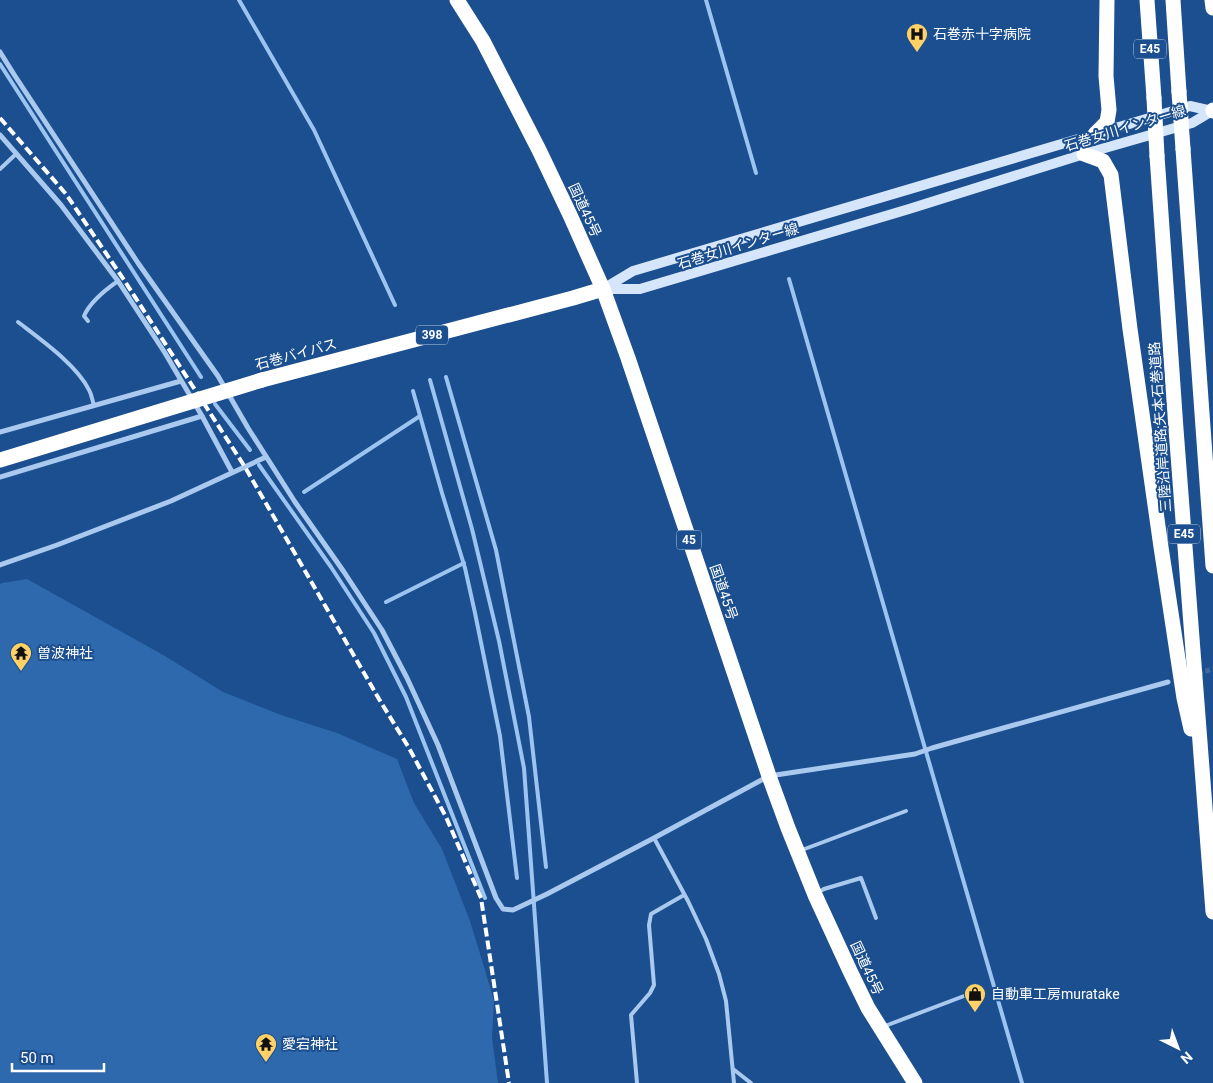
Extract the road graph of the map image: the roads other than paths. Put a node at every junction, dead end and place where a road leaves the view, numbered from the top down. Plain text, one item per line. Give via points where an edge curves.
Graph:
1 (457, 0) edge
2 (1107, 0) edge
3 (1147, 0) edge
4 (1173, 0) edge
5 (1212, 0) edge
6 (1213, 8) edge
7 (0, 52) edge
8 (1213, 111) edge
9 (1095, 134) junction
10 (0, 135) edge
11 (16, 154) junction
12 (1084, 154) junction
13 (0, 169) edge
14 (118, 282) junction
15 (603, 289) junction
16 (88, 321) dead end
17 (18, 322) dead end
18 (180, 380) junction
19 (94, 405) junction
20 (202, 416) junction
21 (0, 432) edge
22 (266, 457) junction
23 (0, 460) edge
24 (232, 472) junction
25 (0, 477) edge
26 (0, 565) edge
27 (1213, 566) edge
28 (1168, 682) dead end
29 (769, 776) junction
30 (1202, 779) junction
31 (906, 811) dead end
32 (654, 838) junction
33 (797, 851) junction
34 (815, 894) junction
35 (684, 895) junction
36 (1213, 912) edge
37 (876, 918) dead end
38 (964, 996) dead end
39 (880, 1028) junction
40 (733, 1069) junction
41 (637, 1083) edge
42 (734, 1083) edge
43 (751, 1083) edge
44 (914, 1083) edge

1 - 15 highway, 国道45号 / 45 via 483,41 539,150
2 - 9 highway via 1109,110 1107,122
3 - 30 highway, 三陸沿岸道路;矢本石巻道路 / E45, bridge
4 - 27 highway, E45, bridge
5 - 6 highway
7 - 22 street via 138,263 218,376
8 - 9 main road, 石巻女川インター線 via 1190,106
8 - 12 main road, 石巻女川インター線 via 1192,123
9 - 15 main road, 石巻女川インター線 via 633,271
10 - 11 street
11 - 13 lane
11 - 14 street via 61,205
12 - 15 main road, 石巻女川インター線 via 638,290
12 - 30 highway via 1103,161 1111,175 1175,642
14 - 16 lane via 87,308 84,316
14 - 18 street
15 - 23 highway, 石巻バイパス / 398, bridge via 262,380
15 - 29 highway, 国道45号 / 45
17 - 19 lane via 64,359 90,390
18 - 19 street
18 - 20 street
19 - 21 street
20 - 24 street
20 - 25 street
22 - 24 street
22 - 32 street via 395,654 438,745 503,909 513,910 524,905
24 - 26 street via 171,501
28 - 29 street via 915,754
29 - 32 street
29 - 33 highway, 国道45号 / 45
30 - 36 highway, 三陸沿岸道路;矢本石巻道路 / E45
31 - 33 lane
32 - 35 lane
33 - 34 highway, 国道45号 / 45
34 - 37 lane via 861,878
34 - 39 highway, 国道45号 / 45
35 - 40 lane via 719,974 726,1001
35 - 41 lane via 651,914 654,985 632,1015
38 - 39 lane
39 - 44 highway, 国道45号 / 45
40 - 42 lane
40 - 43 lane

